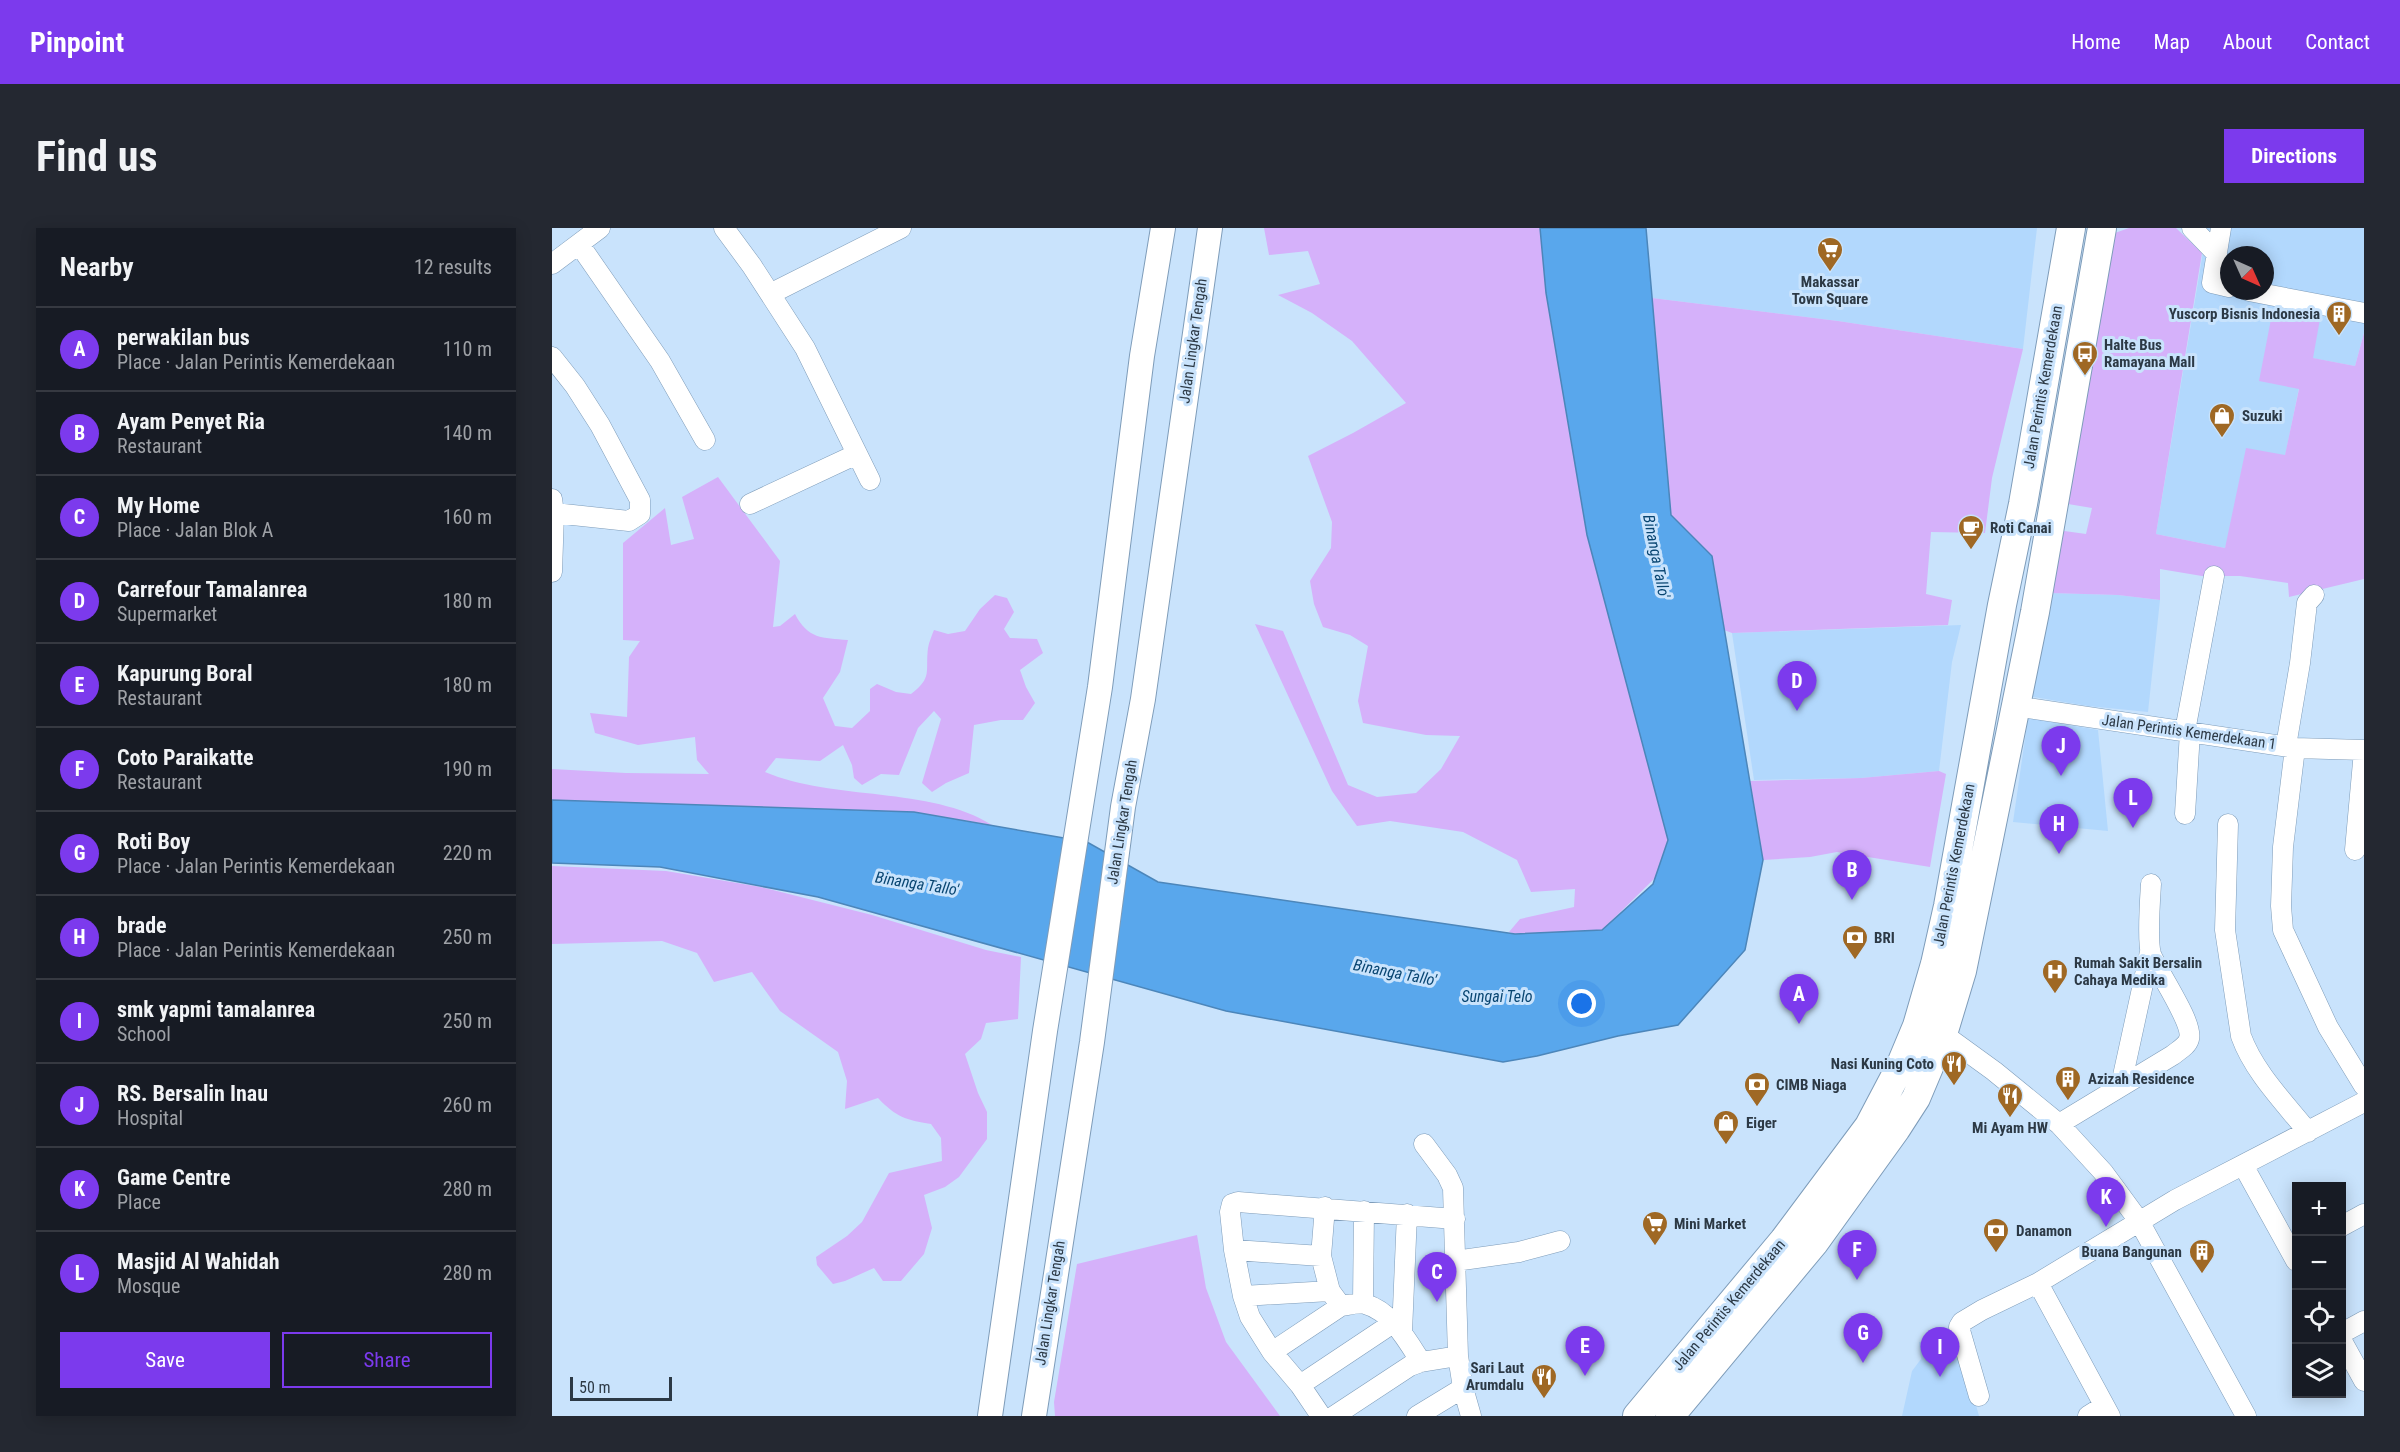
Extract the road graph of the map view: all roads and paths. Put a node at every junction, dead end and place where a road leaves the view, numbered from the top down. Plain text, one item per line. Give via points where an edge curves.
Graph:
1 (599, 228) edge
2 (724, 228) edge
3 (901, 228) edge
4 (1163, 228) edge
5 (1210, 228) edge
6 (2071, 228) edge
7 (2102, 228) edge
8 (2192, 228) edge
9 (2221, 228) edge
10 (579, 244) junction
11 (2217, 254) junction
12 (552, 264) edge
13 (2220, 277) edge
14 (770, 294) junction
15 (2274, 296) edge
16 (2364, 313) edge
17 (552, 357) edge
18 (705, 440) dead end
19 (857, 454) junction
20 (870, 480) dead end
21 (750, 504) dead end
22 (553, 506) edge
23 (552, 572) edge
24 (2214, 576) dead end
25 (2314, 595) dead end
26 (2014, 706) junction
27 (2188, 732) junction
28 (2290, 747) junction
29 (2364, 751) edge
30 (2185, 814) dead end
31 (2228, 824) dead end
32 (1975, 839) junction
33 (2355, 850) dead end
34 (2151, 884) dead end
35 (2150, 952) junction
36 (1943, 1035) junction
37 (2121, 1085) junction
38 (2364, 1086) edge
39 (2364, 1102) edge
40 (2059, 1124) junction
41 (2308, 1132) junction
42 (1424, 1144) dead end
43 (2243, 1165) junction
44 (1325, 1207) junction
45 (1364, 1210) junction
46 (1407, 1214) junction
47 (2364, 1214) edge
48 (1455, 1219) junction
49 (2139, 1221) junction
50 (2346, 1224) edge
51 (1560, 1241) dead end
52 (2292, 1249) edge
53 (1234, 1250) junction
54 (1321, 1256) junction
55 (1455, 1261) junction
56 (2038, 1283) junction
57 (1296, 1294) junction
58 (1243, 1296) junction
59 (1336, 1299) junction
60 (1363, 1303) junction
61 (2364, 1321) edge
62 (1316, 1323) junction
63 (1397, 1328) junction
64 (2346, 1332) edge
65 (2344, 1344) edge
66 (1272, 1352) junction
67 (1458, 1356) junction
68 (1421, 1362) junction
69 (2364, 1381) edge
70 (1300, 1385) junction
71 (1463, 1388) junction
72 (1979, 1396) dead end
73 (2101, 1413) edge
74 (990, 1416) edge
75 (1034, 1416) edge
76 (1321, 1416) edge
77 (1334, 1416) edge
78 (1417, 1416) edge
79 (1471, 1416) edge
80 (1637, 1416) edge
81 (1670, 1416) edge
82 (2247, 1416) edge

1 - 10 street
2 - 14 street
3 - 14 street
4 - 74 main road via 1142,356 1100,687 1045,1031
5 - 75 main road, Jalan Lingkar Tengah
6 - 32 highway, Jalan Perintis Kemerdekaan via 2002,605
7 - 26 highway, Jalan Perintis Kemerdekaan via 2037,601
8 - 11 street
9 - 11 street
10 - 12 street
10 - 18 street via 660,361
11 - 13 street
14 - 19 street via 805,348
15 - 16 street
17 - 22 street via 600,425 633,485 641,508 640,514 628,521
19 - 20 street
19 - 21 street
22 - 23 street
24 - 27 street
25 - 28 street via 2307,603
26 - 27 street, Jalan Perintis Kemerdekaan 1
26 - 32 highway, Jalan Perintis Kemerdekaan
27 - 28 street, Jalan Perintis Kemerdekaan 1
27 - 30 street
28 - 29 street, Jalan Perintis Kemerdekaan 1
28 - 38 street via 2281,899 2283,930 2328,1027
29 - 33 street
31 - 41 street via 2225,930 2241,1035 2259,1071
32 - 36 highway, Jalan Perintis Kemerdekaan via 1962,971
32 - 80 highway, Jalan Perintis Kemerdekaan via 1917,1026 1869,1126 1797,1223
34 - 35 street
35 - 37 street
35 - 37 street via 2190,1035 2173,1055
36 - 40 street
36 - 81 highway, Jalan Perintis Kemerdekaan via 1916,1098 1814,1244
37 - 40 street
39 - 41 street
40 - 49 street via 2103,1172
41 - 43 street
42 - 48 street via 1451,1182
43 - 49 street
43 - 52 street
44 - 45 street
44 - 53 street via 1235,1202 1230,1212
44 - 54 street
45 - 46 street
45 - 60 street
46 - 48 street
46 - 63 street
47 - 50 street
48 - 55 street
49 - 56 street
49 - 82 street
51 - 55 street via 1509,1254
53 - 54 street
53 - 58 street
54 - 59 street
55 - 67 street
56 - 72 street via 1960,1324
56 - 73 street
57 - 58 street
57 - 59 street
57 - 62 street
58 - 66 street via 1250,1317
59 - 60 street
59 - 62 street
60 - 63 street via 1381,1311
61 - 64 street
62 - 66 street
63 - 68 street
63 - 70 street
65 - 69 street
66 - 70 street
67 - 68 street
67 - 71 street
68 - 77 street
70 - 76 street
71 - 78 street
71 - 79 street

